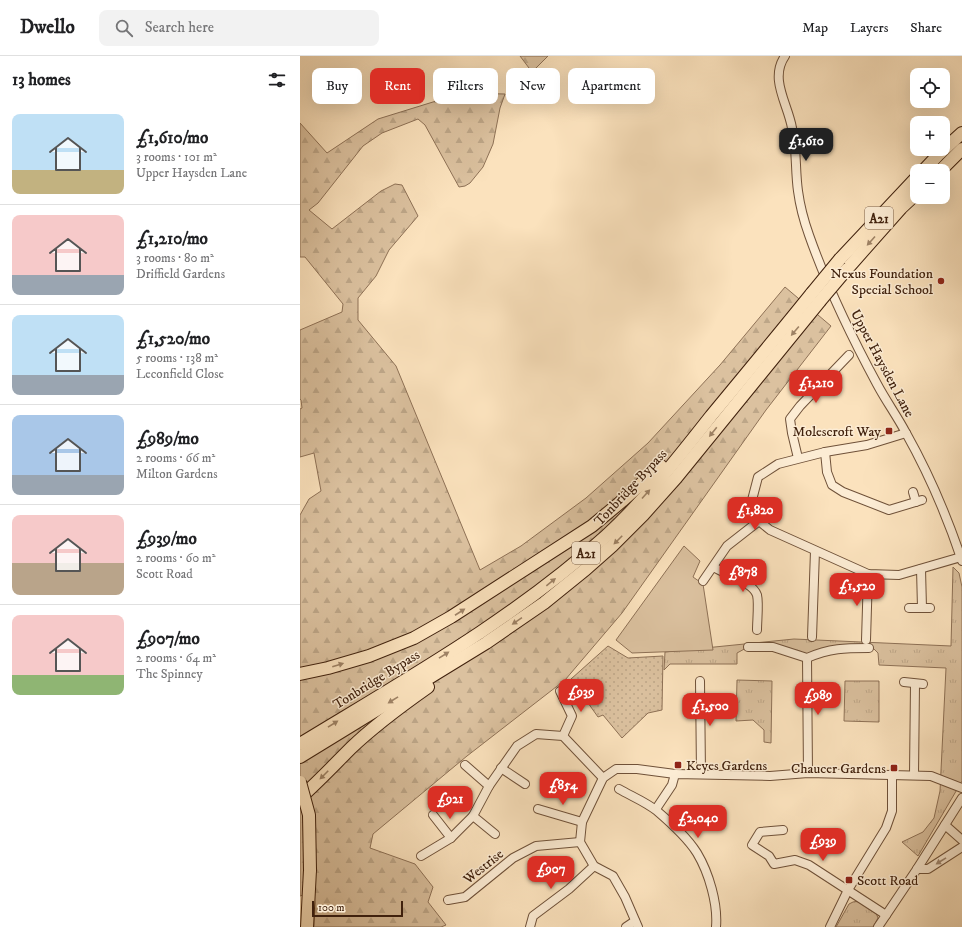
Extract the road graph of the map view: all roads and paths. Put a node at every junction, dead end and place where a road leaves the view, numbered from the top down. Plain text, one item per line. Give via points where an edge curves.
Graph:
1 (785, 56) edge
2 (962, 133) edge
3 (962, 149) edge
4 (929, 164) edge
5 (947, 164) edge
6 (910, 185) edge
7 (910, 200) edge
8 (844, 264) junction
9 (816, 297) junction
10 (849, 355) dead end
11 (731, 393) junction
12 (906, 433) junction
13 (825, 452) junction
14 (798, 458) junction
15 (913, 492) dead end
16 (759, 521) junction
17 (815, 551) junction
18 (961, 559) edge
19 (714, 567) junction
20 (921, 569) junction
21 (868, 574) junction
22 (703, 581) dead end
23 (908, 608) dead end
24 (922, 608) junction
25 (930, 608) dead end
26 (757, 630) dead end
27 (812, 637) dead end
28 (486, 642) junction
29 (748, 647) dead end
30 (808, 658) junction
31 (300, 674) edge
32 (700, 681) dead end
33 (904, 682) dead end
34 (560, 691) dead end
35 (563, 736) junction
36 (300, 744) edge
37 (300, 757) edge
38 (465, 764) dead end
39 (501, 768) junction
40 (808, 773) junction
41 (675, 774) junction
42 (700, 774) junction
43 (892, 774) junction
44 (914, 775) junction
45 (603, 778) junction
46 (300, 782) edge
47 (525, 784) dead end
48 (489, 786) junction
49 (962, 788) edge
50 (619, 789) dead end
51 (300, 798) edge
52 (962, 798) edge
53 (538, 809) dead end
54 (656, 810) junction
55 (433, 815) dead end
56 (473, 816) junction
57 (582, 822) junction
58 (946, 825) junction
59 (783, 830) dead end
60 (495, 834) dead end
61 (451, 838) junction
62 (962, 840) edge
63 (580, 842) junction
64 (962, 847) edge
65 (421, 856) dead end
66 (594, 866) junction
67 (917, 869) junction
68 (848, 890) junction
69 (448, 900) dead end
70 (886, 915) junction
71 (636, 924) edge
72 (307, 927) edge
73 (530, 927) edge
74 (626, 927) edge
75 (716, 927) edge
76 (830, 927) edge
77 (878, 927) edge

1 - 12 street, Upper Haysden Lane via 779,67 779,83 793,130 798,191 809,234 853,339
2 - 4 highway
3 - 5 highway
6 - 8 highway, Tonbridge Bypass / A21
7 -> 8 highway, Tonbridge Bypass / A21
8 - 9 highway, Tonbridge Bypass / A21, bridge
9 - 11 highway, Tonbridge Bypass / A21
9 -> 28 highway, Tonbridge Bypass / A21 via 676,478 643,515 580,574 544,603
10 - 14 street via 790,419
31 -> 11 highway via 368,656 414,638 556,550 592,526 657,471
36 -> 11 highway, Tonbridge Bypass / A21 via 494,623 540,591 606,535 632,509
12 - 13 street via 867,445
12 - 18 street, Upper Haysden Lane via 946,515
13 - 14 street
13 - 15 street via 832,485 843,492 889,510 919,501
14 - 16 street via 778,464 758,477 752,500
16 - 17 street via 770,530
16 - 19 street via 727,546
17 - 21 street
17 - 27 street
18 - 20 street
19 - 22 street
19 - 26 street via 749,585 757,595
20 - 21 street via 899,574
20 - 24 street
21 - 30 street via 868,644 822,652
23 - 24 street
24 - 25 street
28 -> 37 highway, Tonbridge Bypass / A21
28 -> 51 highway via 440,679 391,712
29 - 30 street via 773,647
30 - 40 street
32 - 42 street
33 - 44 street via 919,684
34 - 35 street via 572,716
35 - 39 street via 536,734 517,746
35 - 45 street
38 - 48 street
39 - 47 street
39 - 48 street
40 - 42 street via 770,776
40 - 43 street
41 - 42 street
41 - 45 street via 616,769
41 - 54 street via 672,785
43 - 44 street
43 - 68 street via 892,810 886,828
44 - 49 street via 930,776
45 - 57 street
46 - 72 highway, bridge via 309,815
48 - 56 street
50 - 54 street
52 - 58 street
53 - 57 street
54 - 75 street via 681,833 697,853 711,886 717,916
55 - 61 street
56 - 60 street
56 - 61 street
57 - 63 street
58 - 62 street
58 - 67 street
59 - 68 street via 760,832 750,847 769,856 774,864 795,860 809,865
61 - 65 street
63 - 66 street
63 - 69 street, Westrise via 536,846 513,858 466,898
64 -> 67 street via 928,869
66 - 71 street via 613,876
66 - 73 street via 533,916
67 - 70 street
68 - 70 street
68 - 76 street
70 - 77 street
71 - 74 street

